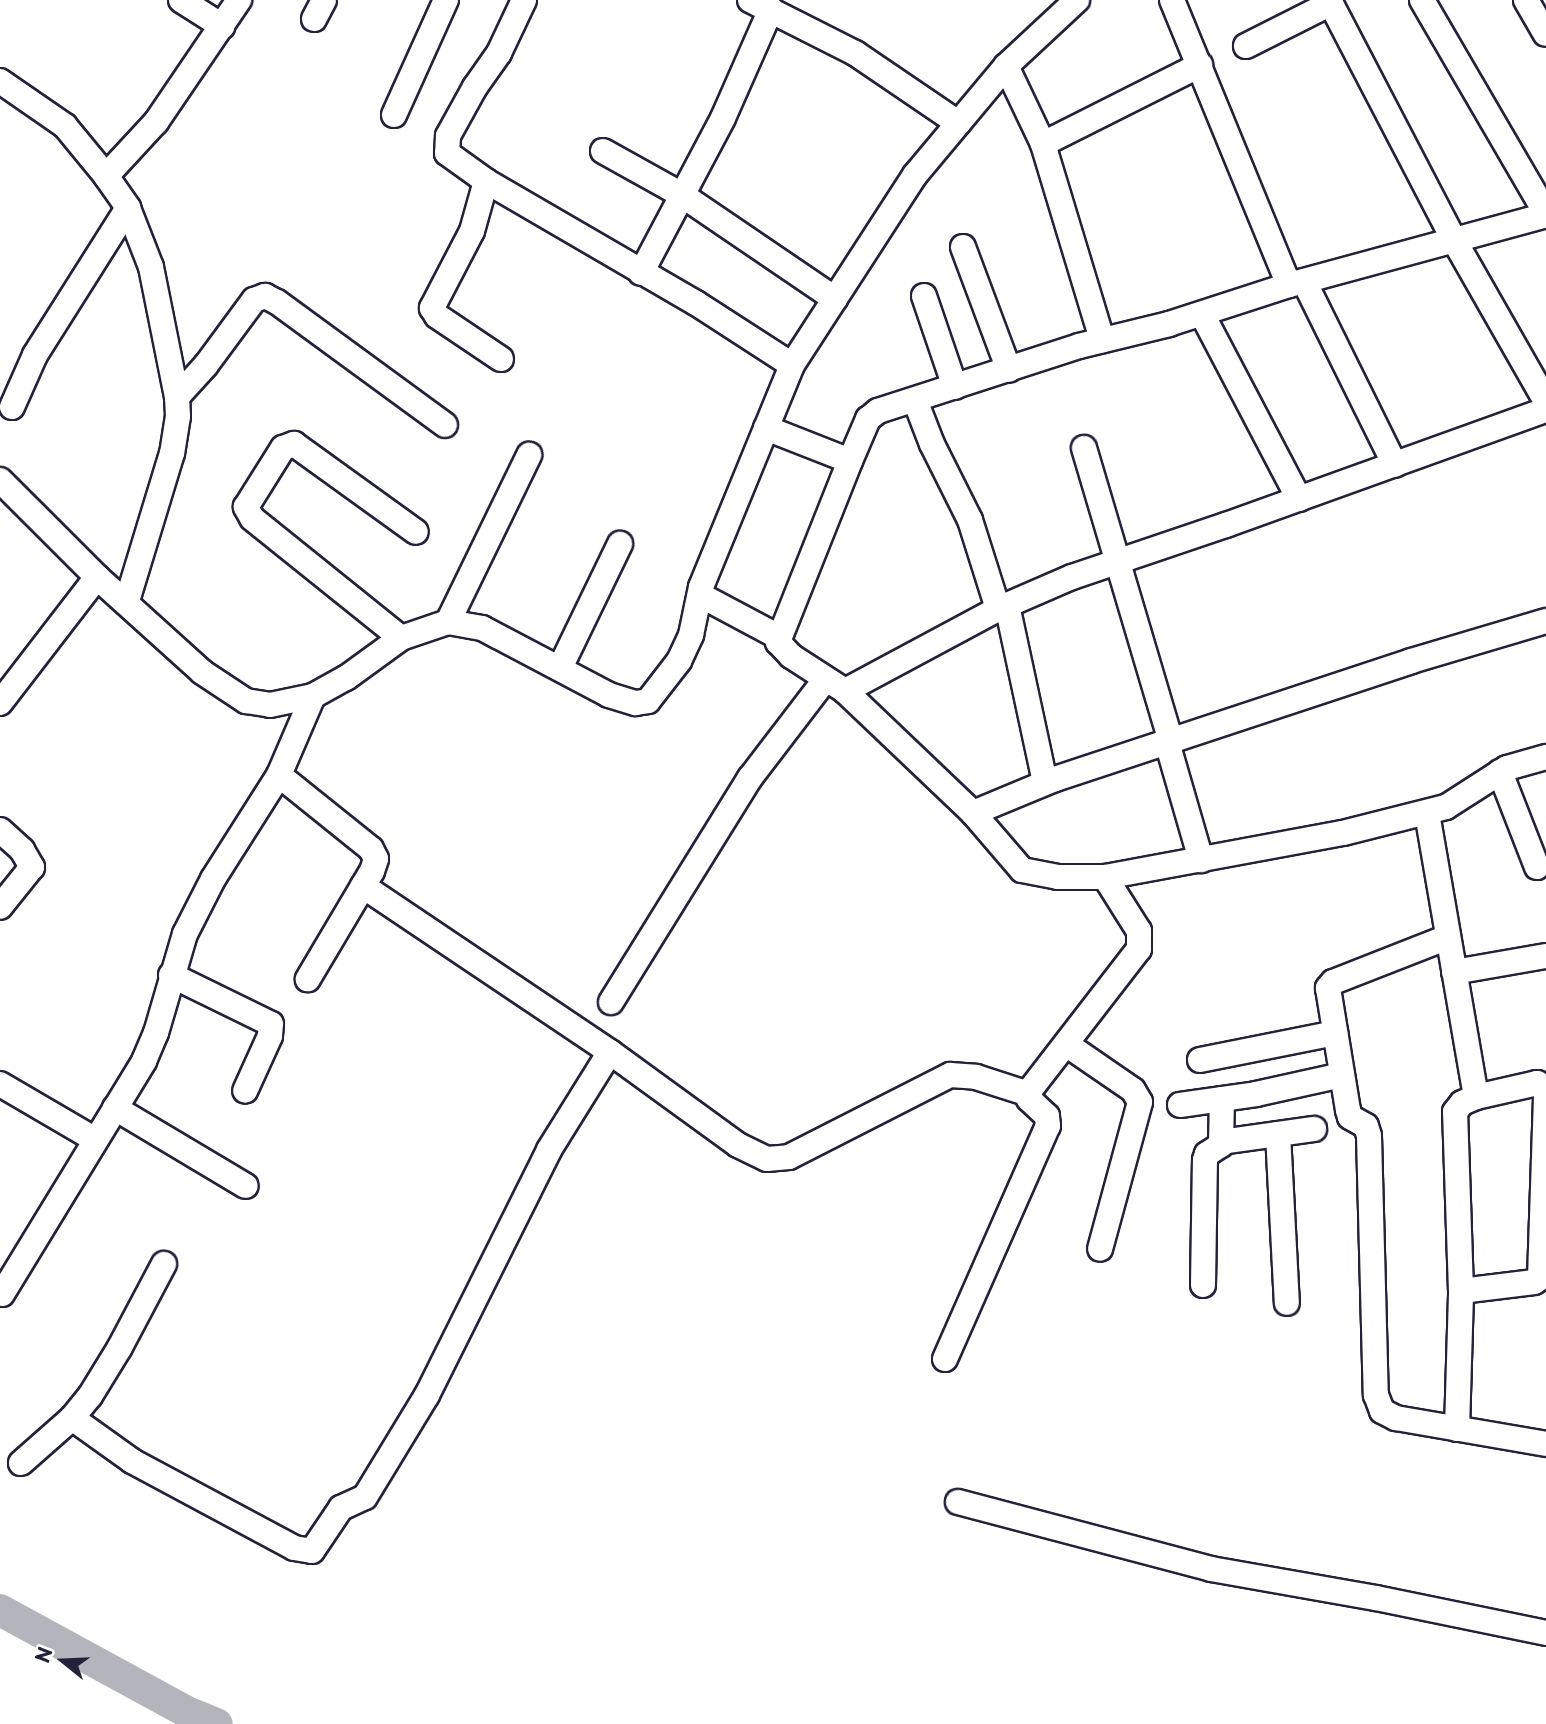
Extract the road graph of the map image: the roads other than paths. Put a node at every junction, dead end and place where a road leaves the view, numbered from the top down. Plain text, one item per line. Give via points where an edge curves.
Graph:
1 (181, 0) edge
2 (239, 0) edge
3 (446, 0) edge
4 (524, 0) edge
5 (1077, 0) edge
6 (1172, 0) edge
7 (1422, 0) edge
8 (1526, 0) edge
9 (1330, 1) edge
10 (760, 4) edge
11 (222, 26) junction
12 (1546, 34) edge
13 (1246, 46) dead end
14 (1200, 65) junction
15 (1006, 66) junction
16 (0, 81) edge
17 (394, 115) dead end
18 (958, 123) junction
19 (1043, 144) junction
20 (603, 151) dead end
21 (106, 176) junction
22 (486, 181) junction
23 (682, 195) junction
24 (128, 208) junction
25 (1546, 214) edge
26 (1454, 240) junction
27 (962, 247) dead end
28 (641, 273) junction
29 (1296, 283) junction
30 (924, 296) dead end
31 (835, 299) junction
32 (1202, 314) junction
33 (1102, 340) junction
34 (500, 359) dead end
35 (792, 365) junction
36 (1009, 369) junction
37 (955, 387) junction
38 (177, 397) junction
39 (915, 400) junction
40 (1546, 401) edge
41 (12, 407) dead end
42 (1546, 410) edge
43 (445, 425) dead end
44 (766, 428) junction
45 (1084, 448) dead end
46 (530, 454) dead end
47 (850, 460) junction
48 (1395, 465) junction
49 (0, 480) edge
50 (1299, 499) junction
51 (416, 532) dead end
52 (620, 544) dead end
53 (1119, 560) junction
54 (97, 577) junction
55 (700, 595) junction
56 (127, 601) junction
57 (1003, 607) junction
58 (1546, 621) edge
59 (448, 622) junction
60 (779, 637) junction
61 (401, 638) junction
62 (559, 668) junction
63 (835, 686) junction
64 (313, 696) junction
65 (0, 702) edge
66 (1169, 742) junction
67 (1546, 757) edge
68 (1500, 772) junction
69 (279, 775) junction
70 (1045, 782) junction
71 (973, 813) junction
72 (1427, 813) junction
73 (0, 830) edge
74 (1201, 860) junction
75 (1537, 867) dead end
76 (1105, 877) junction
77 (363, 886) junction
78 (0, 906) edge
79 (1448, 937) junction
80 (1546, 956) edge
81 (1454, 972) junction
82 (171, 975) junction
83 (308, 979) dead end
84 (611, 1002) dead end
85 (1335, 1033) junction
86 (1066, 1044) junction
87 (610, 1052) junction
88 (1200, 1060) dead end
89 (1342, 1075) junction
90 (0, 1084) edge
91 (245, 1091) dead end
92 (1546, 1091) edge
93 (1029, 1094) junction
94 (1546, 1096) edge
95 (1476, 1097) junction
96 (1222, 1099) junction
97 (1180, 1105) dead end
98 (115, 1108) junction
99 (1314, 1129) dead end
100 (1278, 1134) junction
101 (94, 1139) junction
102 (1222, 1142) junction
103 (246, 1186) dead end
104 (1100, 1249) dead end
105 (164, 1264) dead end
106 (1203, 1285) dead end
107 (1461, 1291) junction
108 (2, 1294) dead end
109 (1287, 1303) dead end
110 (945, 1359) dead end
111 (72, 1418) junction
112 (1457, 1429) junction
113 (1546, 1444) edge
114 (21, 1463) dead end
115 (958, 1502) dead end
116 (1546, 1633) edge

1 - 11 street
2 - 11 street
3 - 17 street
4 - 22 street via 446,143 450,157
5 - 15 street
6 - 14 street
7 - 25 street
8 - 12 street
9 - 13 street
9 - 26 street
10 - 18 street via 855,52
10 - 23 street via 723,118
11 - 21 street via 156,122
14 - 19 street
14 - 29 street
15 - 18 street
15 - 19 street
16 - 21 street via 65,126
18 - 31 street via 915,175
19 - 33 street
20 - 23 street
21 - 24 street
22 - 28 street
22 - 34 street via 472,230 432,308
23 - 28 street
23 - 31 street
24 - 38 street via 151,267
24 - 41 street via 35,355
25 - 26 street
26 - 29 street
26 - 40 street
27 - 36 street
28 - 35 street
29 - 32 street
29 - 48 street
30 - 37 street
31 - 35 street
32 - 33 street
32 - 50 street
33 - 36 street
35 - 44 street
36 - 37 street
37 - 39 street
38 - 43 street via 254,300 265,296
38 - 56 street via 172,453
39 - 47 street via 873,413
39 - 57 street via 970,520
42 - 48 street
44 - 47 street
44 - 55 street
45 - 53 street
46 - 59 street
47 - 60 street
48 - 50 street
49 - 54 street
50 - 53 street
51 - 61 street via 294,444 284,448 246,507 253,518
52 - 62 street
53 - 57 street
53 - 66 street
54 - 56 street
54 - 65 street
55 - 60 street
55 - 62 street via 695,623 679,661 648,701 636,703 609,695
56 - 64 street via 202,672 246,702 270,705
57 - 63 street
57 - 70 street
58 - 66 street
59 - 61 street
59 - 62 street via 482,628
60 - 63 street via 785,651
61 - 64 street
63 - 71 street
63 - 84 street via 750,778
64 - 69 street
66 - 70 street
66 - 74 street
67 - 68 street
68 - 72 street via 1461,799
68 - 75 street
69 - 77 street via 372,849 375,864
69 - 82 street via 213,879 185,934
70 - 71 street
71 - 76 street via 1022,870 1058,877
72 - 74 street
72 - 79 street
73 - 78 street via 22,850 32,867
74 - 76 street
76 - 86 street via 1139,931 1141,943
77 - 83 street
77 - 87 street
79 - 81 street
79 - 85 street via 1331,984 1328,993
80 - 81 street
81 - 95 street
82 - 91 street via 271,1024
82 - 98 street via 156,1033
85 - 88 street
85 - 89 street
86 - 93 street
86 - 104 street via 1133,1090 1140,1102
87 - 93 street via 738,1145 766,1159 789,1157 950,1075 975,1077
87 - 111 street via 549,1150 421,1405 365,1497 341,1508 312,1551 294,1548 132,1461
89 - 96 street
89 - 112 street via 1349,1114 1366,1126 1369,1136 1378,1405 1396,1418
90 - 101 street
92 - 95 street via 1537,1083
93 - 110 street via 1030,1101 1047,1116 1046,1133
94 - 107 street via 1539,1278
95 - 107 street via 1462,1102 1455,1112
96 - 97 street
96 - 102 street
98 - 101 street
98 - 103 street
99 - 100 street
100 - 102 street
100 - 109 street
101 - 108 street
102 - 106 street via 1205,1157
105 - 111 street via 104,1375
107 - 112 street
111 - 114 street
112 - 113 street
115 - 116 street via 1211,1569

